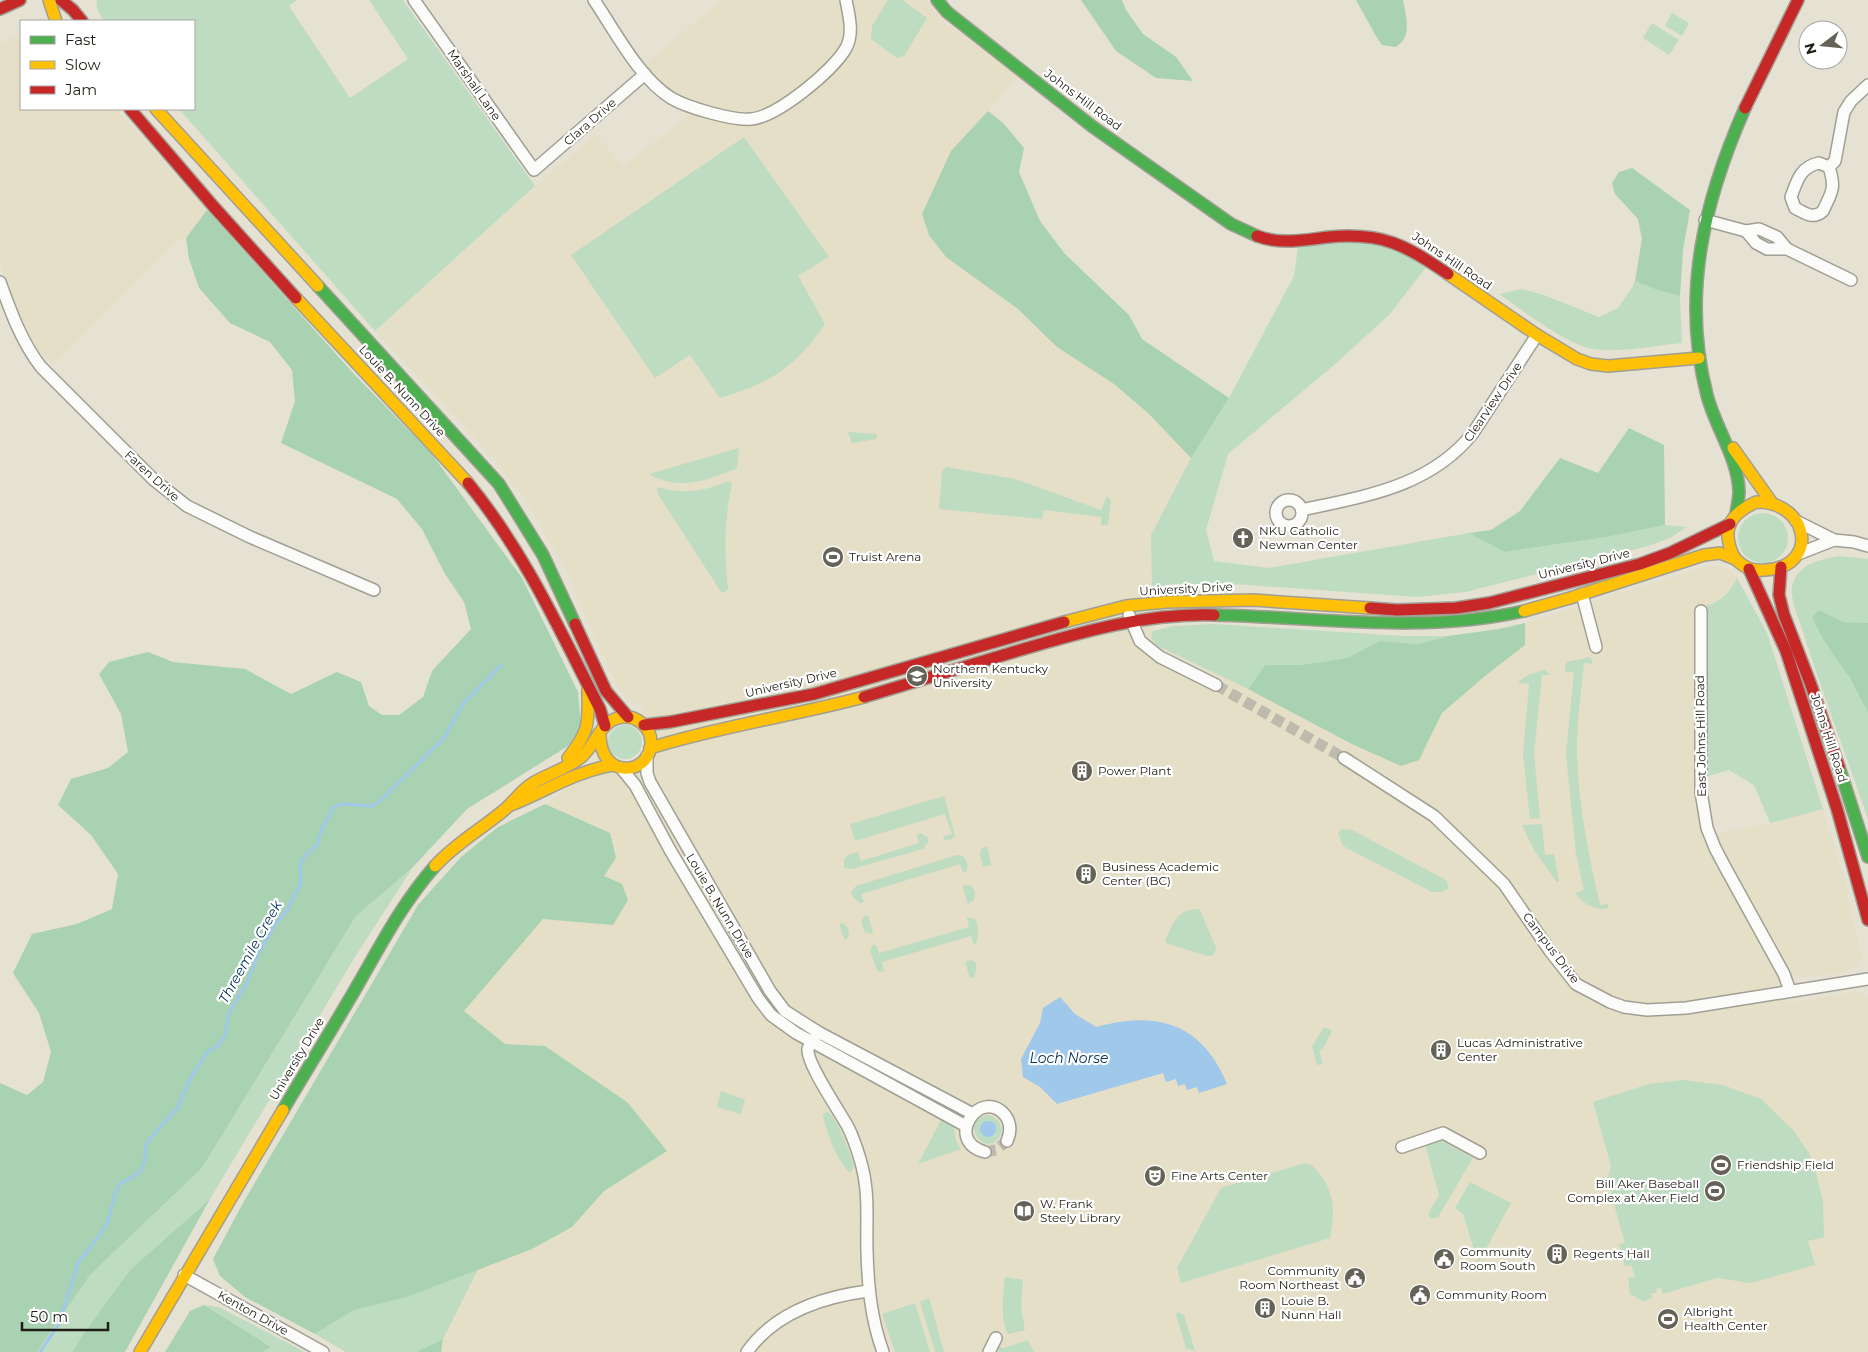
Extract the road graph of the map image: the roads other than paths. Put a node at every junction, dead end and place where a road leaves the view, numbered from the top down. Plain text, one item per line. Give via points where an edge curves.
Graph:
1 (20, 0) edge
2 (50, 0) edge
3 (61, 0) edge
4 (414, 0) edge
5 (594, 0) edge
6 (846, 0) edge
7 (936, 0) edge
8 (1798, 0) edge
9 (0, 9) edge
10 (56, 20) edge
11 (81, 20) edge
12 (645, 74) junction
13 (1868, 85) edge
14 (131, 110) edge
15 (157, 110) edge
16 (1828, 167) junction
17 (534, 170) joint
18 (1705, 220) junction
19 (1851, 280) dead end
20 (0, 282) edge
21 (1537, 336) junction
22 (1699, 358) junction
23 (1719, 430) junction
24 (1772, 503) junction
25 (1302, 510) dead end
26 (1733, 519) junction
27 (1796, 521) junction
28 (1834, 540) junction
29 (1868, 546) edge
30 (1798, 554) junction
31 (1736, 559) junction
32 (1781, 567) junction
33 (1749, 569) junction
34 (374, 590) dead end
35 (1582, 594) junction
36 (1126, 606) junction
37 (1701, 611) dead end
38 (1131, 621) junction
39 (1596, 647) dead end
40 (1216, 685) tunnel mouth
41 (588, 686) junction
42 (628, 716) junction
43 (644, 725) junction
44 (602, 730) junction
45 (649, 752) junction
46 (1344, 758) tunnel mouth
47 (617, 767) junction
48 (561, 768) junction
49 (510, 806) junction
50 (1868, 857) edge
51 (1868, 920) edge
52 (1868, 979) edge
53 (1790, 991) junction
54 (815, 1037) junction
55 (972, 1114) junction
56 (966, 1126) junction
57 (1007, 1141) dead end
58 (1402, 1147) dead end
59 (985, 1152) dead end
60 (1480, 1153) dead end
61 (184, 1275) junction
62 (868, 1290) junction
63 (996, 1338) dead end
64 (140, 1352) edge
65 (323, 1352) edge
66 (747, 1352) edge
67 (883, 1352) edge
68 (988, 1352) edge

1 - 9 main road
2 - 10 main road
3 - 11 main road
4 - 17 street, Marshall Lane
5 - 12 street
6 - 12 street via 850,33 846,48 795,98 777,111 759,118 741,120 683,104 662,92
7 - 21 main road, Johns Hill Road via 1087,122 1231,224 1254,236 1281,242 1351,234 1401,243
8 - 18 main road via 1730,140
12 - 17 street, Clara Drive
13 - 16 street via 1844,112 1836,161
14 - 41 main road, Louie B. Nunn Drive via 357,365 469,485 507,536
15 - 42 main road, Louie B. Nunn Drive via 499,484 543,555 606,691
16 - 16 street via 1813,164 1800,172 1791,198 1795,208 1811,216 1822,212 1833,188
18 - 19 street via 1746,230 1758,229 1777,237 1787,249
18 - 22 main road via 1696,265
20 - 34 street, Faren Drive via 18,330 32,356 53,381 164,489 199,512
21 - 22 main road, Johns Hill Road via 1591,364 1608,366
21 - 25 street, Clearview Drive via 1473,433 1440,465 1381,492
22 - 23 main road
23 - 24 main road
23 - 26 main road via 1739,491
24 - 26 main road via 1748,505
24 - 27 main road via 1785,509
26 - 31 main road via 1730,542
26 - 36 main road, University Drive via 1670,553 1640,564 1489,603 1456,608 1397,610 1221,599
27 - 28 street
27 - 30 main road via 1801,543
28 - 29 street
28 - 30 street
30 - 32 main road
31 - 33 main road
31 - 35 main road, University Drive via 1720,553 1696,556
32 - 33 main road
32 - 50 main road, Johns Hill Road via 1779,595 1784,615 1836,756
33 - 51 main road, Johns Hill Road via 1786,651 1837,809
35 - 38 main road, University Drive via 1514,614 1410,625 1219,615
35 - 39 street
36 - 38 street
36 - 43 main road, University Drive via 814,694
37 - 53 street, East Johns Hill Road via 1701,792 1707,828 1714,848 1784,974
38 - 40 street via 1140,641 1160,657
38 - 45 main road, University Drive via 1034,646 815,711 674,740
41 - 44 main road, Louie B. Nunn Drive via 600,710
41 - 48 main road via 588,724 582,740
42 - 43 main road
42 - 44 main road, University Drive via 616,718
43 - 45 main road via 649,732
44 - 47 main road via 601,752
44 - 48 main road, University Drive via 582,757
45 - 47 main road, University Drive via 636,766
45 - 54 street, Louie B. Nunn Drive via 647,773 650,782 770,991 785,1011
46 - 53 street, Campus Drive via 1434,816 1472,851 1504,884 1576,984 1590,993 1624,1007 1662,1010
47 - 49 main road, University Drive via 592,768 571,775
47 - 54 street, Louie B. Nunn Drive via 635,785 758,998 771,1015 796,1033
48 - 49 main road, University Drive via 525,788
49 - 61 main road, University Drive via 445,855 399,913
52 - 53 street, Campus Drive
54 - 55 street, Louie B. Nunn Drive
54 - 56 street, Louie B. Nunn Drive
54 - 62 street via 808,1049 809,1057 848,1128 864,1173 868,1207
55 - 56 street
55 - 57 street via 985,1108 1003,1113 1010,1127
56 - 59 street via 972,1145
58 - 60 street via 1442,1133
61 - 64 main road, University Drive
61 - 65 street, Kenton Drive
62 - 66 street via 826,1299 798,1310 770,1329
62 - 67 street
63 - 68 street

